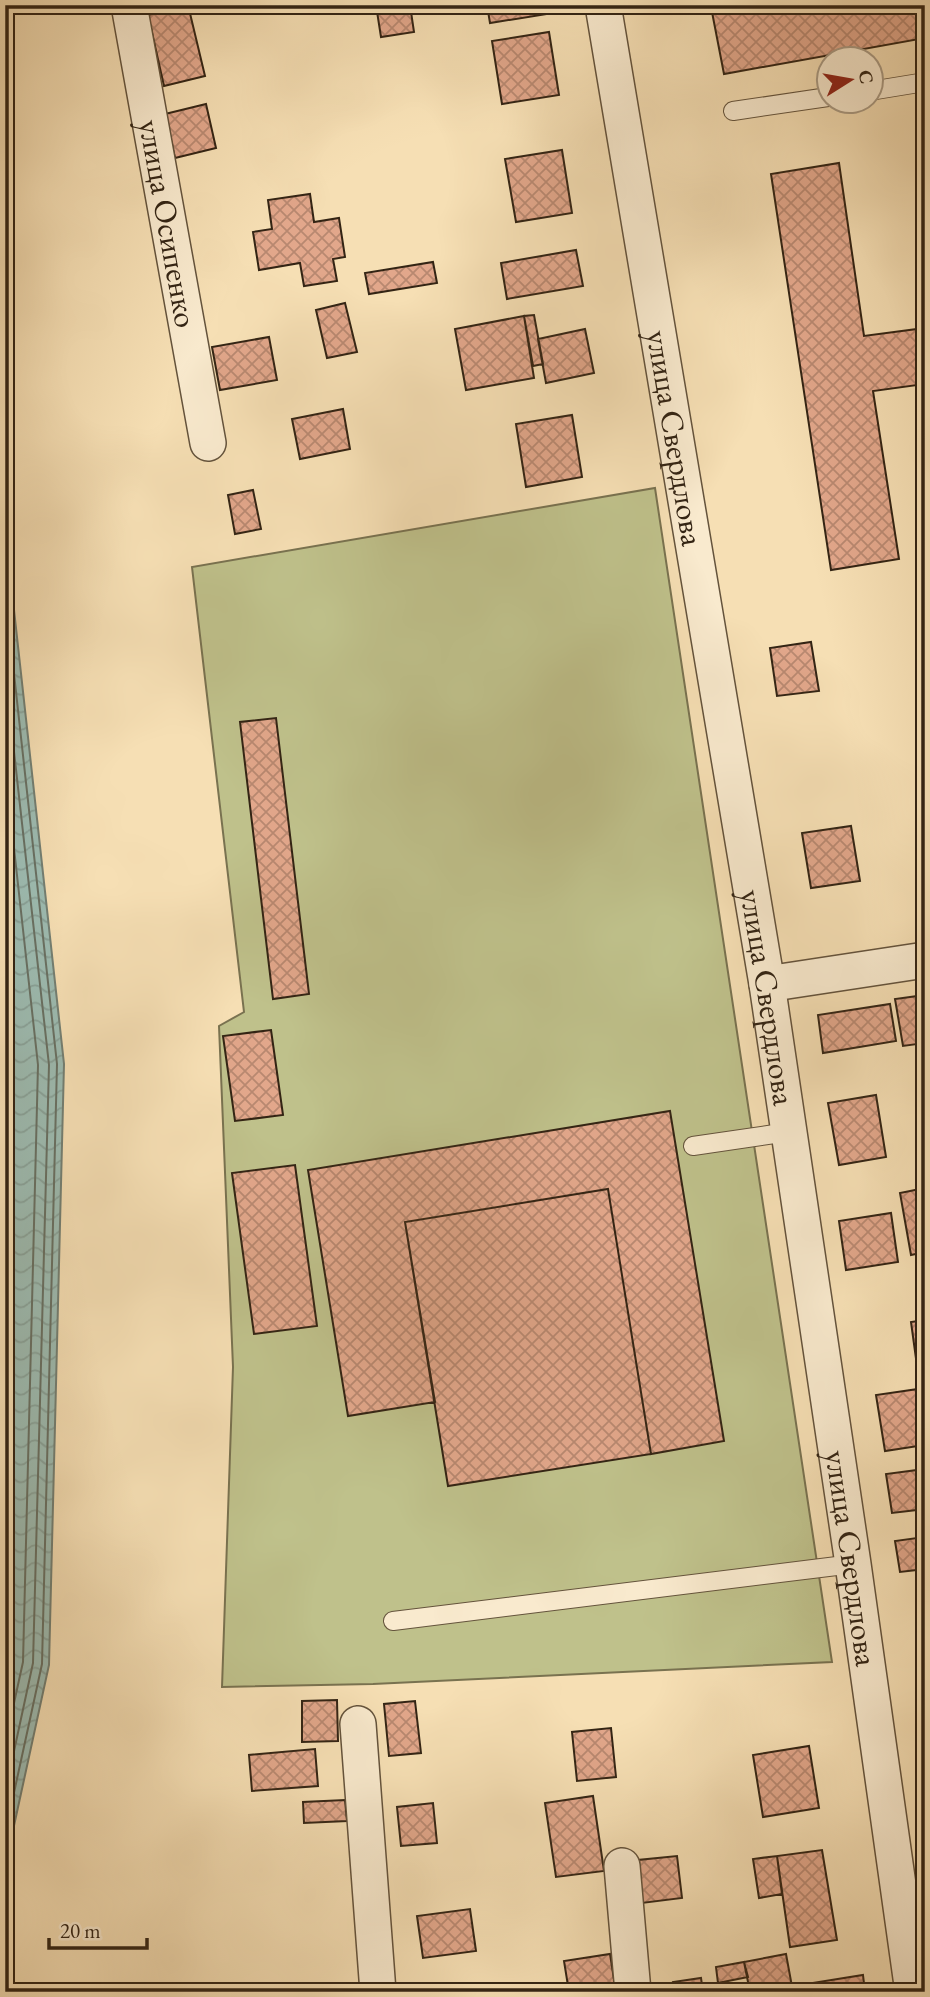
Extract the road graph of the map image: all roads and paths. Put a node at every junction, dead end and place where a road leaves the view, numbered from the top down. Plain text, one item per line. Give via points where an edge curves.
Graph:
1 (129, 5) edge
2 (603, 5) edge
3 (925, 82) edge
4 (884, 88) edge
5 (814, 99) edge
6 (733, 111) dead end
7 (208, 443) dead end
8 (925, 960) edge
9 (766, 984) junction
10 (788, 1132) junction
11 (693, 1146) dead end
12 (853, 1564) junction
13 (393, 1621) dead end
14 (358, 1724) dead end
15 (622, 1866) dead end
16 (378, 1992) edge
17 (633, 1992) edge
18 (913, 1992) edge

1 - 7 street, улица Осипенко
2 - 9 street, улица Свердлова
3 - 4 lane
5 - 6 lane
8 - 9 street
9 - 10 street, улица Свердлова
10 - 11 lane
10 - 12 street, улица Свердлова
12 - 13 lane
12 - 18 street, улица Свердлова
14 - 16 street
15 - 17 street

